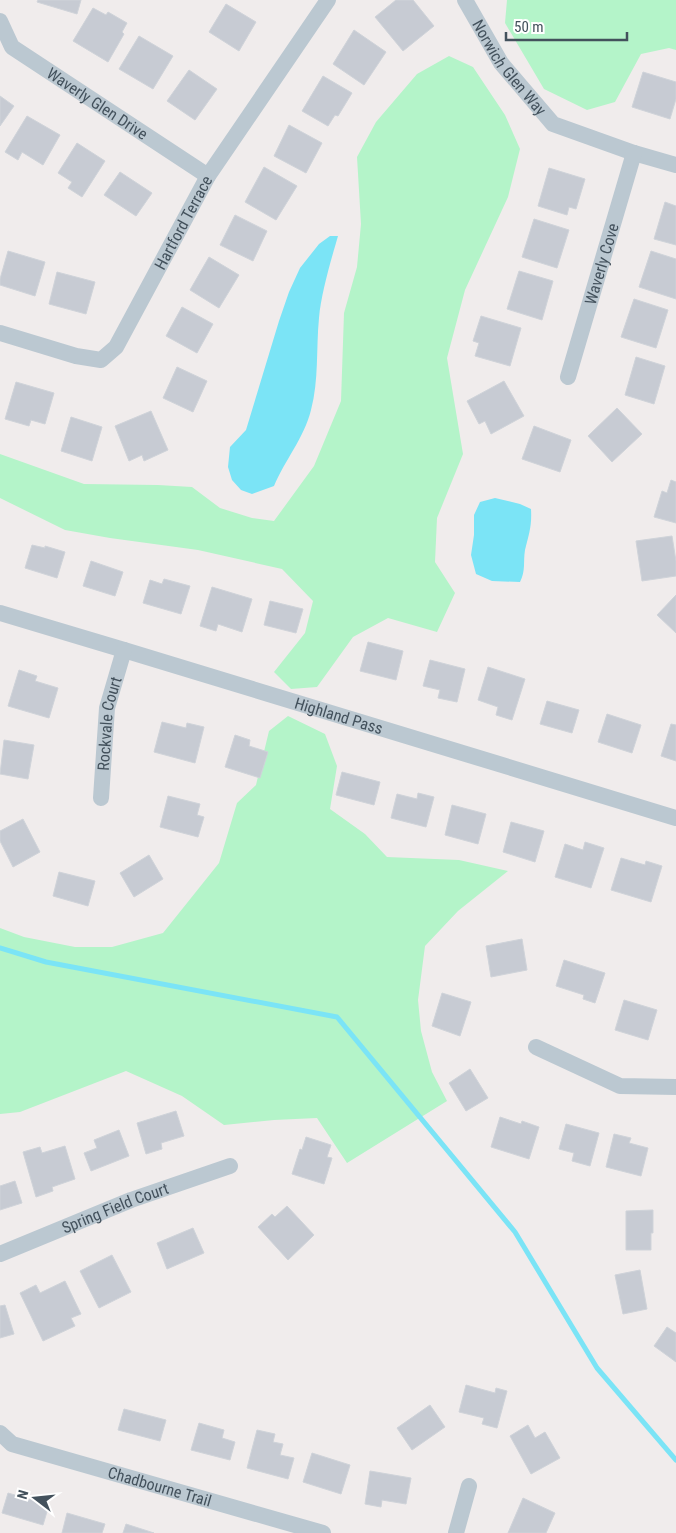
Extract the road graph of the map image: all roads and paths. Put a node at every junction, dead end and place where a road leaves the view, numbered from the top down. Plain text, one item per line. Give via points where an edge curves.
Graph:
1 (328, 0) edge
2 (465, 0) edge
3 (0, 21) edge
4 (634, 153) junction
5 (676, 165) edge
6 (208, 176) junction
7 (0, 333) edge
8 (568, 377) dead end
9 (0, 613) edge
10 (124, 650) junction
11 (101, 798) dead end
12 (676, 818) edge
13 (536, 1047) dead end
14 (676, 1088) edge
15 (230, 1166) dead end
16 (0, 1254) edge
17 (0, 1433) edge
18 (469, 1486) dead end
19 (323, 1533) edge
20 (456, 1533) edge

1 - 6 street, Hartford Terrace
2 - 4 street, Norwich Glen Way via 501,63 553,124
3 - 6 street, Waverly Glen Drive via 12,48
4 - 5 street, Norwich Glen Way
4 - 8 street, Waverly Cove
6 - 7 street, Hartford Terrace via 116,347 101,360 76,356
9 - 10 street, Highland Pass
10 - 11 street, Rockvale Court via 107,708
10 - 12 street, Highland Pass
13 - 14 street via 620,1086
15 - 16 street, Spring Field Court via 131,1200
17 - 19 street, Chadbourne Trail via 12,1444
18 - 20 street

